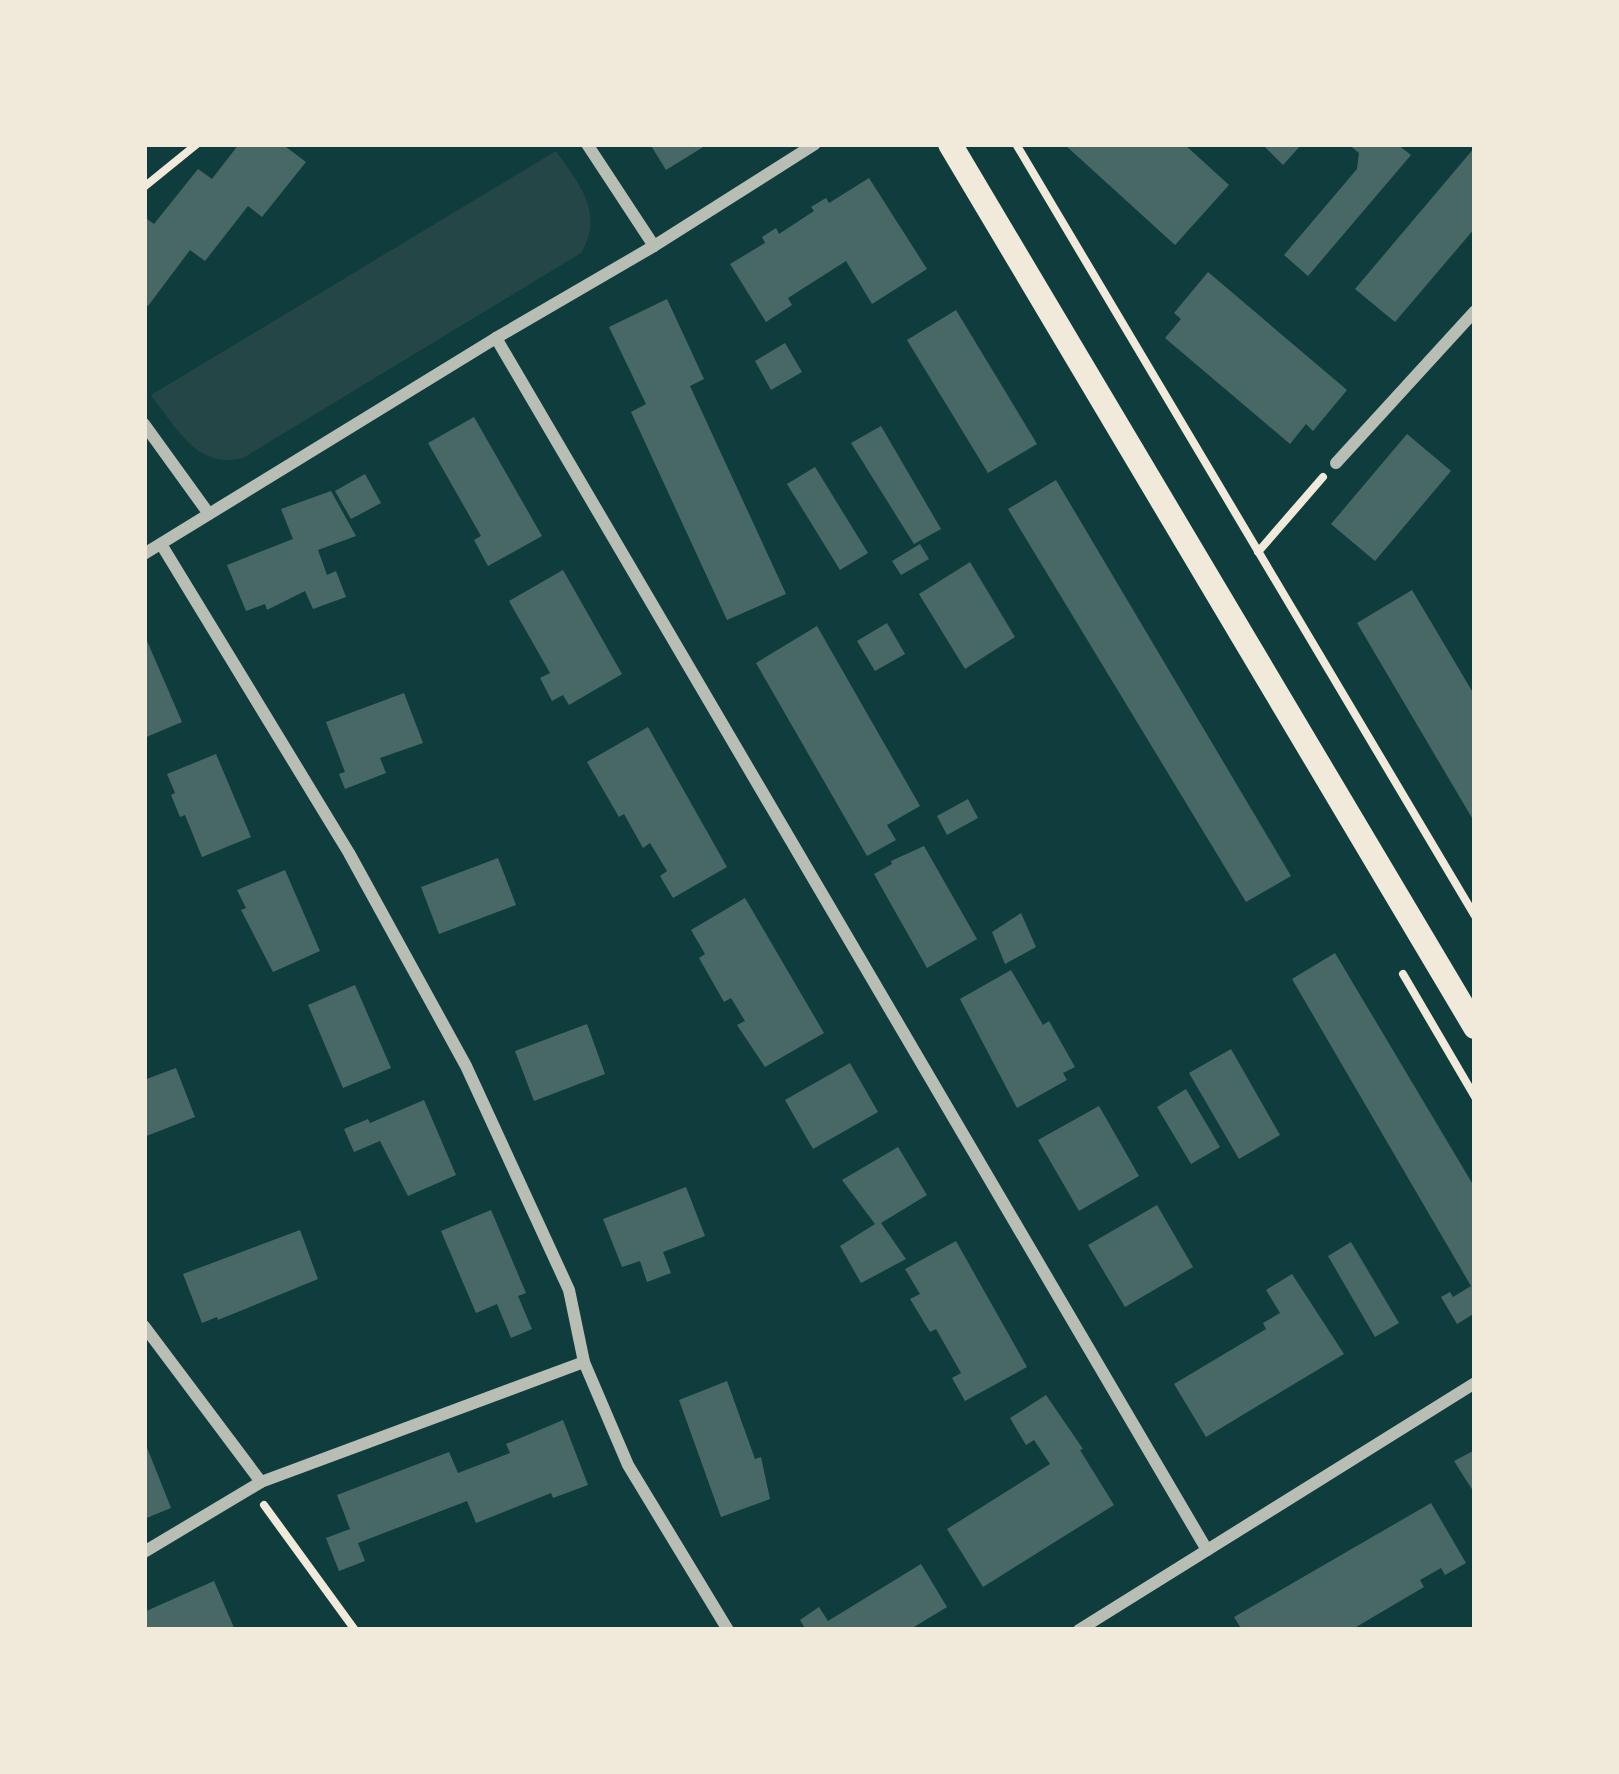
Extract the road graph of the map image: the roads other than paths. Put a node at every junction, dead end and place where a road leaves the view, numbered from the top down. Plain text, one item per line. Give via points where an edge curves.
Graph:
1 (587, 144) edge
2 (815, 144) edge
3 (950, 144) edge
4 (654, 246) junction
5 (1475, 310) edge
6 (496, 338) junction
7 (144, 424) edge
8 (1336, 463) road end
9 (209, 514) junction
10 (161, 544) junction
11 (144, 554) edge
12 (1475, 1027) edge
13 (144, 1326) edge
14 (584, 1362) junction
15 (1475, 1383) edge
16 (256, 1485) junction
17 (1207, 1550) junction
18 (144, 1552) edge
19 (728, 1630) edge
20 (1078, 1630) edge

1 - 4 street
2 - 4 street
3 - 12 main road
4 - 6 street
5 - 8 street
6 - 9 street
6 - 17 street
7 - 9 street
9 - 10 street
10 - 11 street
10 - 14 street via 349,853 466,1066 568,1290
13 - 16 street
14 - 16 street
14 - 19 street via 628,1465
15 - 17 street
16 - 18 street
17 - 20 street

